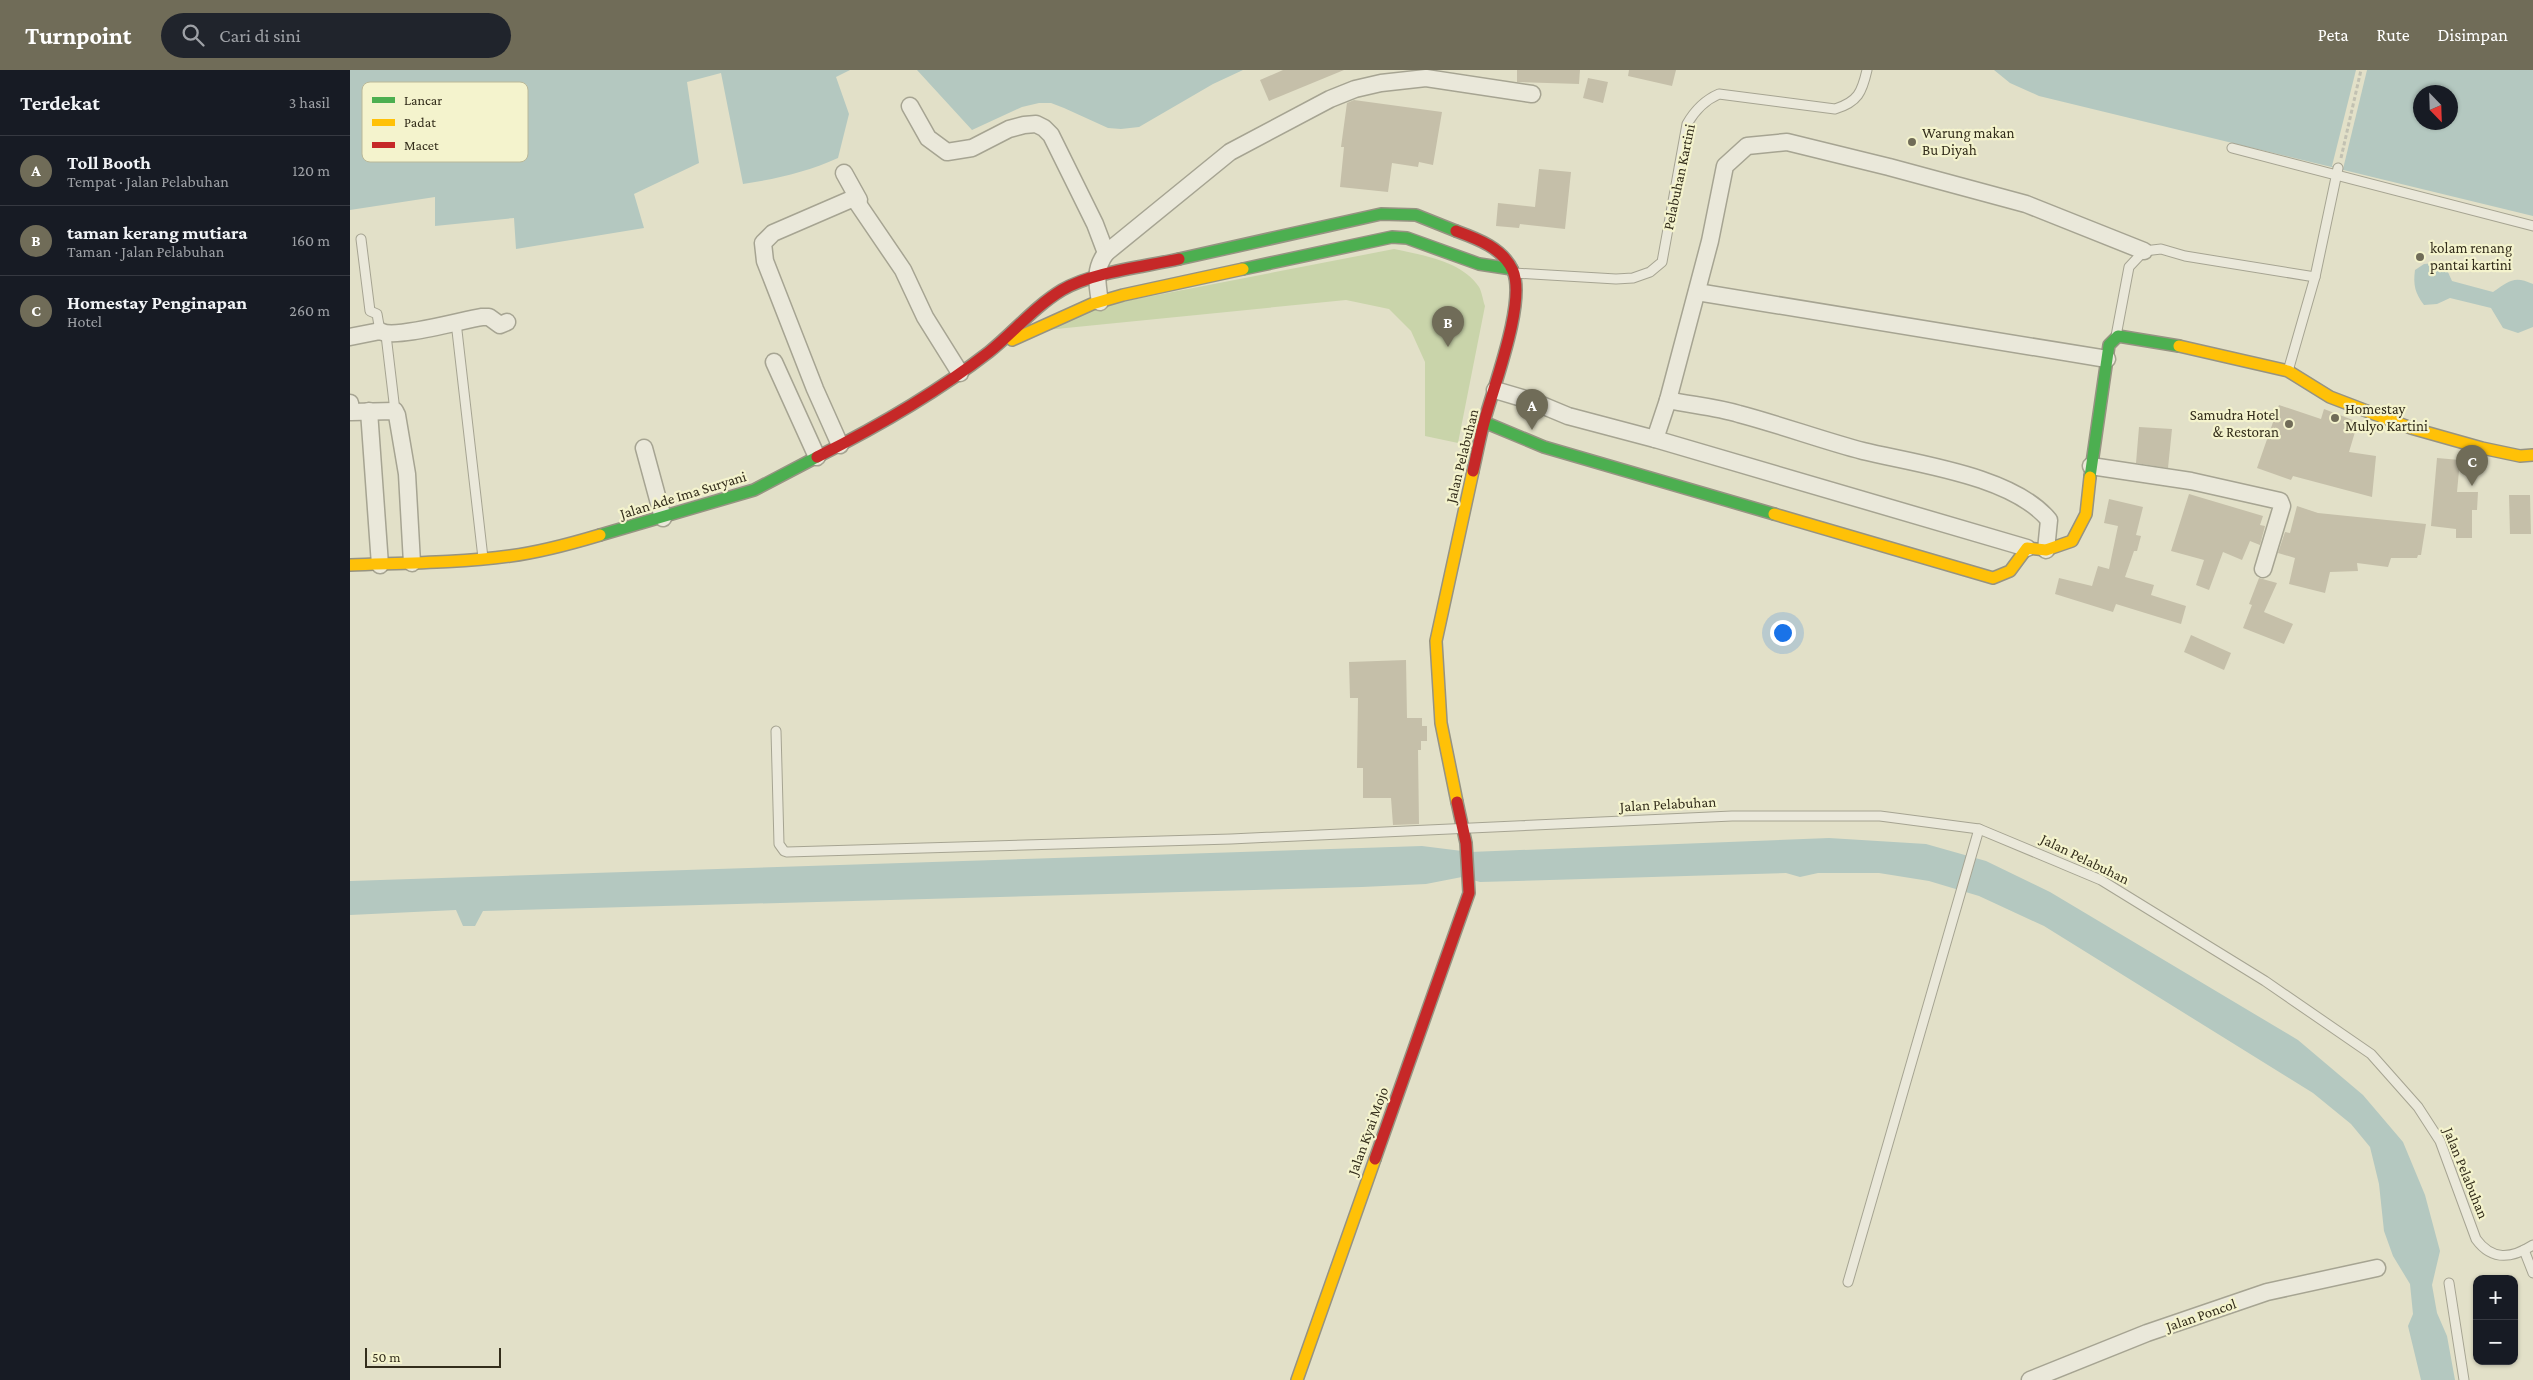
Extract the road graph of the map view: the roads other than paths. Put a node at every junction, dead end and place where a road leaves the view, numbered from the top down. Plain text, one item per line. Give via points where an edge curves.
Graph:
1 (1867, 70) edge
2 (1532, 94) dead end
3 (910, 106) dead end
4 (2232, 148) dead end
5 (2338, 172) junction
6 (844, 173) dead end
7 (857, 200) junction
8 (1401, 212) junction
9 (2533, 226) edge
10 (1392, 237) junction
11 (361, 239) dead end
12 (2144, 251) junction
13 (1106, 253) junction
14 (1513, 271) junction
15 (2316, 276) junction
16 (1096, 277) junction
17 (1696, 292) junction
18 (1100, 302) junction
19 (456, 322) junction
20 (507, 322) dead end
21 (383, 333) junction
22 (350, 337) edge
23 (2116, 337) junction
24 (990, 351) junction
25 (2107, 359) junction
26 (774, 362) dead end
27 (2288, 371) junction
28 (960, 373) junction
29 (1495, 390) junction
30 (1668, 400) junction
31 (350, 409) edge
32 (369, 411) junction
33 (395, 411) junction
34 (1484, 422) junction
35 (1655, 439) junction
36 (840, 445) junction
37 (644, 448) dead end
38 (2533, 455) edge
39 (817, 457) junction
40 (2091, 466) junction
41 (663, 518) junction
42 (2027, 548) junction
43 (2046, 550) junction
44 (483, 558) junction
45 (412, 563) junction
46 (350, 565) edge
47 (380, 565) junction
48 (2263, 569) dead end
49 (776, 731) dead end
50 (1463, 829) junction
51 (1979, 829) junction
52 (1469, 893) joint
53 (2533, 1245) edge
54 (2524, 1250) junction
55 (2377, 1268) dead end
56 (2533, 1273) edge
57 (1848, 1282) dead end
58 (2449, 1283) dead end
59 (1297, 1380) edge
60 (2030, 1380) edge
61 (2464, 1380) edge

1 - 14 lane, Pelabuhan Kartini via 1859,95 1850,105 1835,109 1719,94 1693,113 1687,124 1662,262 1650,272 1616,279
2 - 13 street via 1426,78 1355,89 1230,152
3 - 13 street via 928,138 947,152 972,148 1024,125 1036,124 1044,128 1051,135 1091,215
4 - 5 lane
5 - 9 lane
5 - 15 lane
6 - 7 street
7 - 28 street via 909,281 924,317
7 - 36 street via 852,198 773,233 763,243 762,251
8 - 10 main road
8 - 14 main road via 1490,244
8 - 16 main road
10 - 14 main road via 1407,238 1479,264
10 - 18 main road
11 - 21 lane via 370,310 377,314
12 - 15 lane via 2161,249 2185,256
12 - 17 street via 2026,204 1787,142 1747,146 1725,166
12 - 23 lane via 2129,267
13 - 16 street via 1099,262
14 - 29 main road, Jalan Pelabuhan via 1516,281 1512,324
15 - 27 lane
16 - 18 street
16 - 24 main road via 1062,290 1035,309
17 - 25 street
17 - 30 street
18 - 24 main road
19 - 20 street via 482,317 489,317 500,324
19 - 21 street
19 - 44 lane
21 - 22 street
21 - 33 lane
23 - 25 main road via 2109,345
23 - 27 main road via 2189,348
24 - 28 main road, Jalan Ade Ima Suryani
25 - 40 main road
26 - 39 street
27 - 38 main road via 2330,397 2411,428 2482,448 2520,456
28 - 36 main road, Jalan Ade Ima Suryani
29 - 34 main road, Jalan Pelabuhan
29 - 35 street via 1568,416
30 - 35 street
30 - 43 street via 1737,413 1862,451 1943,468 2006,490 2036,506 2049,520
31 - 32 street
32 - 33 street
32 - 47 street
33 - 45 street via 407,474
34 - 42 main road via 1544,447 1993,578 2008,573
34 - 50 main road, Jalan Pelabuhan via 1436,640 1441,723
35 - 42 street
36 - 39 main road, Jalan Ade Ima Suryani
37 - 41 street
39 - 41 main road, Jalan Ade Ima Suryani via 754,490
40 - 43 main road via 2086,514 2072,541
40 - 48 street via 2191,481 2280,501 2282,506
41 - 44 main road, Jalan Ade Ima Suryani via 555,548
42 - 43 main road
44 - 45 main road, Jalan Ade Ima Suryani
45 - 47 main road, Jalan Ade Ima Suryani
46 - 47 main road, Jalan Ade Ima Suryani
49 - 50 lane via 779,844 787,852
50 - 51 lane, Jalan Pelabuhan via 1750,816 1880,816
50 - 52 main road, Jalan Pelabuhan
51 - 54 lane, Jalan Pelabuhan via 2101,880 2265,981 2371,1054 2418,1107 2440,1141 2483,1250 2508,1256
51 - 57 lane
52 - 59 main road, Jalan Kyai Mojo
53 - 54 lane, Jalan Pelabuhan
54 - 56 lane
55 - 60 street, Jalan Poncol via 2267,1292 2147,1333
58 - 61 lane

